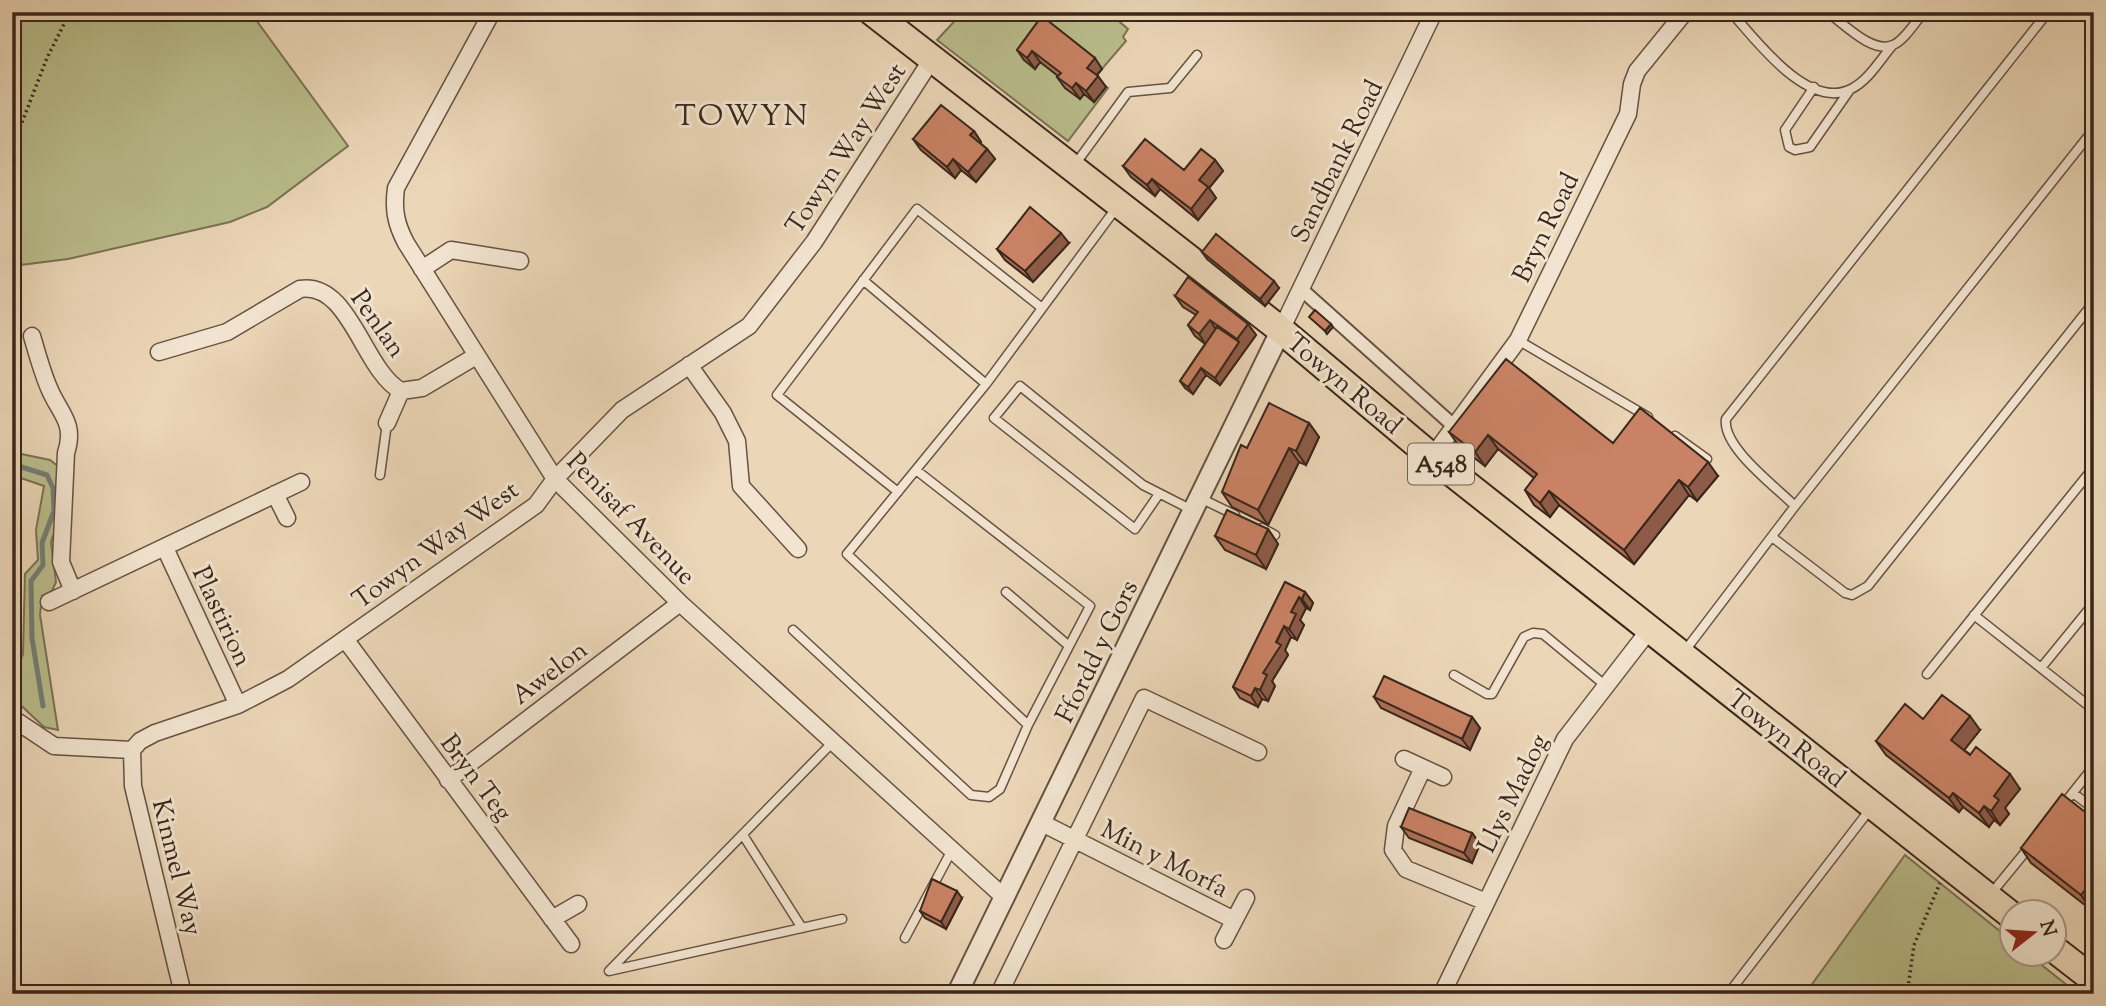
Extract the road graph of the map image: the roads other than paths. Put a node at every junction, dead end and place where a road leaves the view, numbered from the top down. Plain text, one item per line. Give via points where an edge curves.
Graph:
1 (492, 12) edge
2 (872, 12) edge
3 (1434, 12) edge
4 (1685, 12) edge
5 (1731, 12) edge
6 (1846, 12) edge
7 (1924, 12) edge
8 (2048, 12) edge
9 (1826, 13) edge
10 (1892, 46) junction
11 (1197, 55) dead end
12 (932, 59) junction
13 (1814, 88) junction
14 (1849, 91) junction
15 (2094, 129) edge
16 (1072, 168) junction
17 (1119, 205) junction
18 (520, 261) dead end
19 (422, 270) junction
20 (863, 280) junction
21 (1301, 289) junction
22 (2094, 302) edge
23 (1042, 308) junction
24 (1281, 330) junction
25 (32, 336) dead end
26 (1518, 340) junction
27 (159, 352) dead end
28 (476, 356) junction
29 (689, 365) junction
30 (986, 384) junction
31 (401, 391) junction
32 (387, 424) joint
33 (1657, 424) edge
34 (1455, 426) junction
35 (1667, 431) edge
36 (1432, 457) junction
37 (1707, 459) edge
38 (2094, 467) edge
39 (916, 470) junction
40 (380, 475) dead end
41 (555, 479) junction
42 (301, 482) dead end
43 (898, 492) junction
44 (275, 494) junction
45 (1159, 494) junction
46 (1197, 504) junction
47 (1795, 506) junction
48 (287, 518) dead end
49 (1243, 519) edge
50 (1254, 524) edge
51 (1275, 535) dead end
52 (1772, 537) junction
53 (164, 548) junction
54 (798, 549) dead end
55 (73, 591) junction
56 (1006, 592) dead end
57 (49, 602) dead end
58 (680, 603) junction
59 (2094, 603) edge
60 (1975, 615) junction
61 (1650, 629) junction
62 (793, 630) dead end
63 (345, 639) junction
64 (1069, 646) junction
65 (1683, 654) junction
66 (2041, 668) junction
67 (1927, 674) dead end
68 (1454, 675) dead end
69 (1606, 686) junction
70 (238, 705) junction
71 (2094, 710) edge
72 (12, 718) edge
73 (1028, 725) junction
74 (833, 742) junction
75 (132, 750) junction
76 (1258, 752) dead end
77 (1404, 759) dead end
78 (2094, 766) edge
79 (1423, 768) junction
80 (1443, 777) dead end
81 (447, 780) junction
82 (2073, 793) junction
83 (1873, 805) junction
84 (2094, 809) edge
85 (2056, 813) edge
86 (1042, 823) junction
87 (2039, 834) edge
88 (743, 835) junction
89 (1074, 840) junction
90 (952, 850) junction
91 (1989, 897) junction
92 (1005, 898) junction
93 (1246, 898) dead end
94 (1486, 902) junction
95 (578, 904) dead end
96 (1997, 904) edge
97 (552, 919) junction
98 (842, 919) dead end
99 (1234, 920) junction
100 (802, 928) junction
101 (905, 938) dead end
102 (1224, 940) dead end
103 (571, 944) dead end
104 (2068, 960) edge
105 (2094, 980) edge
106 (183, 994) edge
107 (957, 994) edge
108 (999, 994) edge
109 (1441, 994) edge
110 (1728, 994) edge

1 - 19 street, Penisaf Avenue via 396,188 397,224
2 - 12 main road, Towyn Road / A548
3 - 21 street, Sandbank Road
4 - 26 street, Bryn Road via 1637,71 1628,114
5 - 13 lane via 1776,64
6 - 9 lane
7 - 10 lane
8 - 47 lane via 1726,419 1728,438 1735,447
9 - 10 lane via 1869,42
10 - 14 lane
11 - 16 lane via 1170,88 1128,92
12 - 16 main road, Towyn Road / A548
12 - 29 street, Towyn Way West via 776,294 749,326
13 - 14 lane
13 - 14 lane via 1784,130 1789,147 1795,150 1810,147
15 - 47 lane
16 - 17 main road, Towyn Road / A548
17 - 23 lane
17 - 24 main road, Towyn Road / A548
18 - 19 street via 451,250
19 - 28 street, Penisaf Avenue
20 - 23 lane via 916,209
20 - 30 lane
20 - 43 lane via 777,395
21 - 24 street, Sandbank Road
21 - 34 street
22 - 52 lane via 1868,586 1852,595 1845,593
23 - 30 lane
24 - 36 main road, Towyn Road / A548
24 - 46 street, Ffordd y Gors
25 - 55 street via 49,390 66,414 69,442 61,562
26 - 33 lane
26 - 34 street, Bryn Road
27 - 31 street, Penlan via 227,332 300,289 313,287 333,298 387,379
28 - 31 street, Penlan via 422,388
28 - 41 street, Penisaf Avenue
29 - 41 street, Towyn Way West via 622,410
29 - 54 street via 723,412 737,441 741,486
30 - 39 lane
31 - 32 street
32 - 40 lane
34 - 36 street, Bryn Road
35 - 37 lane
36 - 61 main road, Towyn Road / A548
38 - 60 lane
39 - 43 lane
39 - 64 lane via 1090,606
41 - 58 street, Penisaf Avenue
41 - 63 street, Towyn Way West via 536,505
42 - 44 street, Plastirion
43 - 73 lane via 847,554
44 - 48 street
44 - 53 street, Plastirion
45 - 45 lane via 1020,386 995,418 1135,529
45 - 46 lane
46 - 49 lane
46 - 86 street, Ffordd y Gors
47 - 52 lane
50 - 51 lane
52 - 65 lane
53 - 55 street, Plastirion
53 - 70 street, Plastirion
55 - 57 street, Plastirion
56 - 64 lane
58 - 74 street, Penisaf Avenue
58 - 81 street, Awelon
59 - 66 lane
60 - 66 lane
60 - 67 lane
61 - 65 main road, Towyn Road / A548
61 - 69 street, Llys Madog
62 - 73 lane via 971,795 989,797 1000,789
63 - 70 street, Towyn Way West via 288,679
63 - 81 street, Bryn Teg
64 - 73 lane
65 - 83 main road, Towyn Road / A548
66 - 71 lane
68 - 69 lane via 1492,694 1524,637 1533,633 1543,635
69 - 94 street, Llys Madog via 1565,739
70 - 75 street, Towyn Way West via 155,733
72 - 75 street via 54,746
74 - 88 lane
74 - 90 street, Penisaf Avenue
75 - 106 street, Kinmel Way via 133,786
76 - 89 street, Min y Morfa via 1143,698
77 - 79 street
78 - 82 lane
79 - 80 street
79 - 94 street via 1396,826 1393,850 1406,869
81 - 97 street, Bryn Teg
82 - 84 lane
82 - 85 lane
83 - 91 main road, Towyn Road / A548
83 - 110 lane
86 - 89 street, Min y Morfa
86 - 92 street, Ffordd y Gors
87 - 91 lane
88 - 100 lane
88 - 100 lane via 609,971
89 - 99 street, Min y Morfa
89 - 108 street, Min y Morfa
90 - 92 street, Penisaf Avenue
90 - 101 lane
91 - 96 main road, Towyn Road / A548
92 - 107 street, Ffordd y Gors
93 - 99 street, Min y Morfa
94 - 109 street, Llys Madog
95 - 97 street
97 - 103 street, Bryn Teg
98 - 100 lane
99 - 102 street, Min y Morfa
104 - 105 main road

